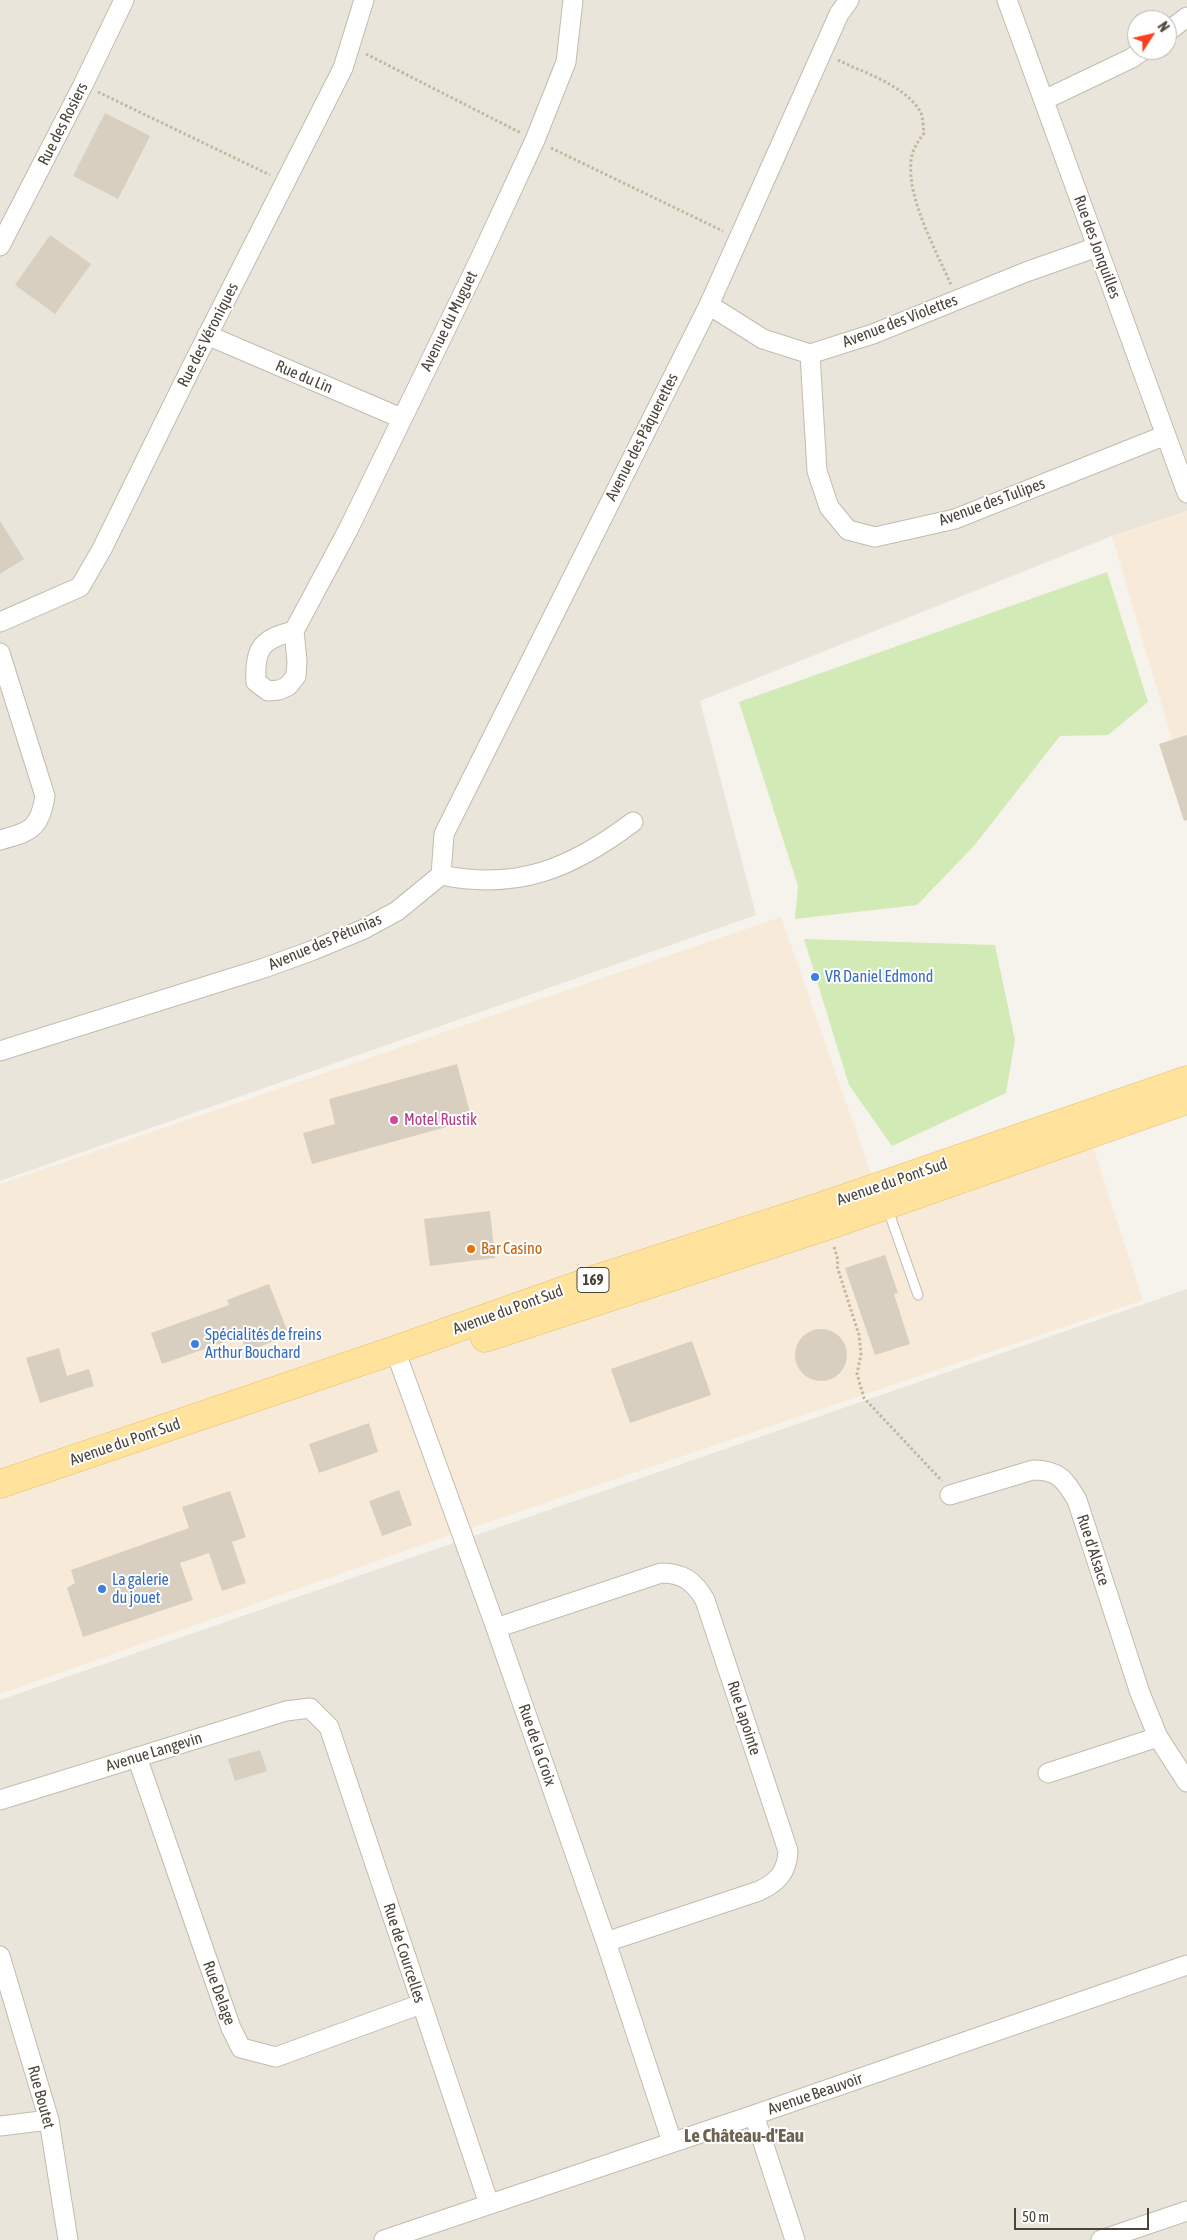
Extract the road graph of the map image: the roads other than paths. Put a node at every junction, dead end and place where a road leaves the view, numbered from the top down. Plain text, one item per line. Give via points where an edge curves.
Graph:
1 (124, 0) edge
2 (364, 0) edge
3 (574, 0) edge
4 (849, 0) edge
5 (1007, 0) edge
6 (1128, 60) edge
7 (1044, 100) junction
8 (0, 246) edge
9 (1097, 247) junction
10 (708, 304) junction
11 (207, 335) junction
12 (810, 354) junction
13 (401, 418) junction
14 (1166, 435) junction
15 (1187, 493) edge
16 (0, 622) edge
17 (294, 632) dead end
18 (0, 653) edge
19 (633, 822) dead end
20 (0, 840) edge
21 (441, 875) junction
22 (0, 1051) edge
23 (1187, 1080) edge
24 (1187, 1100) edge
25 (886, 1204) junction
26 (918, 1295) dead end
27 (398, 1358) junction
28 (0, 1484) edge
29 (952, 1494) road end
30 (0, 1501) edge
31 (496, 1628) junction
32 (310, 1708) joint
33 (1158, 1737) junction
34 (137, 1757) junction
35 (1048, 1773) dead end
36 (1187, 1782) edge
37 (0, 1800) edge
38 (606, 1942) junction
39 (0, 1956) edge
40 (1187, 1965) edge
41 (421, 2004) junction
42 (754, 2115) junction
43 (49, 2120) junction
44 (0, 2126) edge
45 (672, 2142) junction
46 (488, 2204) junction
47 (1187, 2211) edge
48 (68, 2240) edge
49 (384, 2240) edge
50 (795, 2240) edge
51 (1101, 2240) edge

1 - 8 street, Rue des Rosiers via 84,85
2 - 11 street, Rue des Véroniques via 343,68
3 - 13 street, Avenue du Muguet via 566,62 535,140
4 - 10 street, Avenue des Pâquerettes via 839,14
5 - 7 street, Rue des Jonquilles
6 - 7 street
7 - 9 street, Rue des Jonquilles
9 - 12 street, Avenue des Violettes via 873,334
9 - 14 street, Rue des Jonquilles
10 - 12 street via 763,339
10 - 21 street, Avenue des Pâquerettes via 444,834
11 - 13 street, Rue du Lin
11 - 16 street, Rue des Véroniques via 102,549 80,587
12 - 14 street, Avenue des Tulipes via 817,471 829,507 848,530 875,537 955,519
13 - 17 street, Avenue du Muguet via 348,530
14 - 15 street, Rue des Jonquilles
18 - 20 street via 45,796 42,816 31,829
19 - 21 street via 580,858 544,872 502,881 466,880
21 - 22 street, Avenue des Pétunias via 397,911 311,951
23 - 27 main road, Avenue du Pont Sud / 169 via 822,1206 602,1276
24 - 25 main road, Avenue du Pont Sud / 169
25 - 26 lane
25 - 27 main road, Avenue du Pont Sud / 169 via 821,1228
27 - 28 main road, Avenue du Pont Sud / 169
27 - 30 main road, Avenue du Pont Sud / 169
27 - 31 street, Rue de la Croix
29 - 33 street, Rue d'Alsace via 1033,1470 1046,1470 1067,1483 1077,1500 1140,1693
31 - 38 street, Rue de la Croix
31 - 38 street, Rue Lapointe via 661,1573 685,1576 705,1600 788,1851 787,1862 779,1879 771,1885
32 - 34 street, Avenue Langevin via 286,1710
32 - 41 street, Rue de Courcelles via 329,1727
33 - 35 street
33 - 36 street, Rue d'Alsace
34 - 37 street, Avenue Langevin
34 - 41 street, Rue Delage via 231,2028 242,2048 276,2057
38 - 45 street, Rue de la Croix
39 - 43 street, Rue Boutet
40 - 42 street, Avenue Beauvoir
41 - 46 street, Rue de Courcelles
42 - 45 street, Avenue Beauvoir
42 - 50 street
43 - 44 street
43 - 48 street, Rue Boutet
45 - 46 street, Avenue Beauvoir
46 - 49 street, Avenue Beauvoir
47 - 51 street

